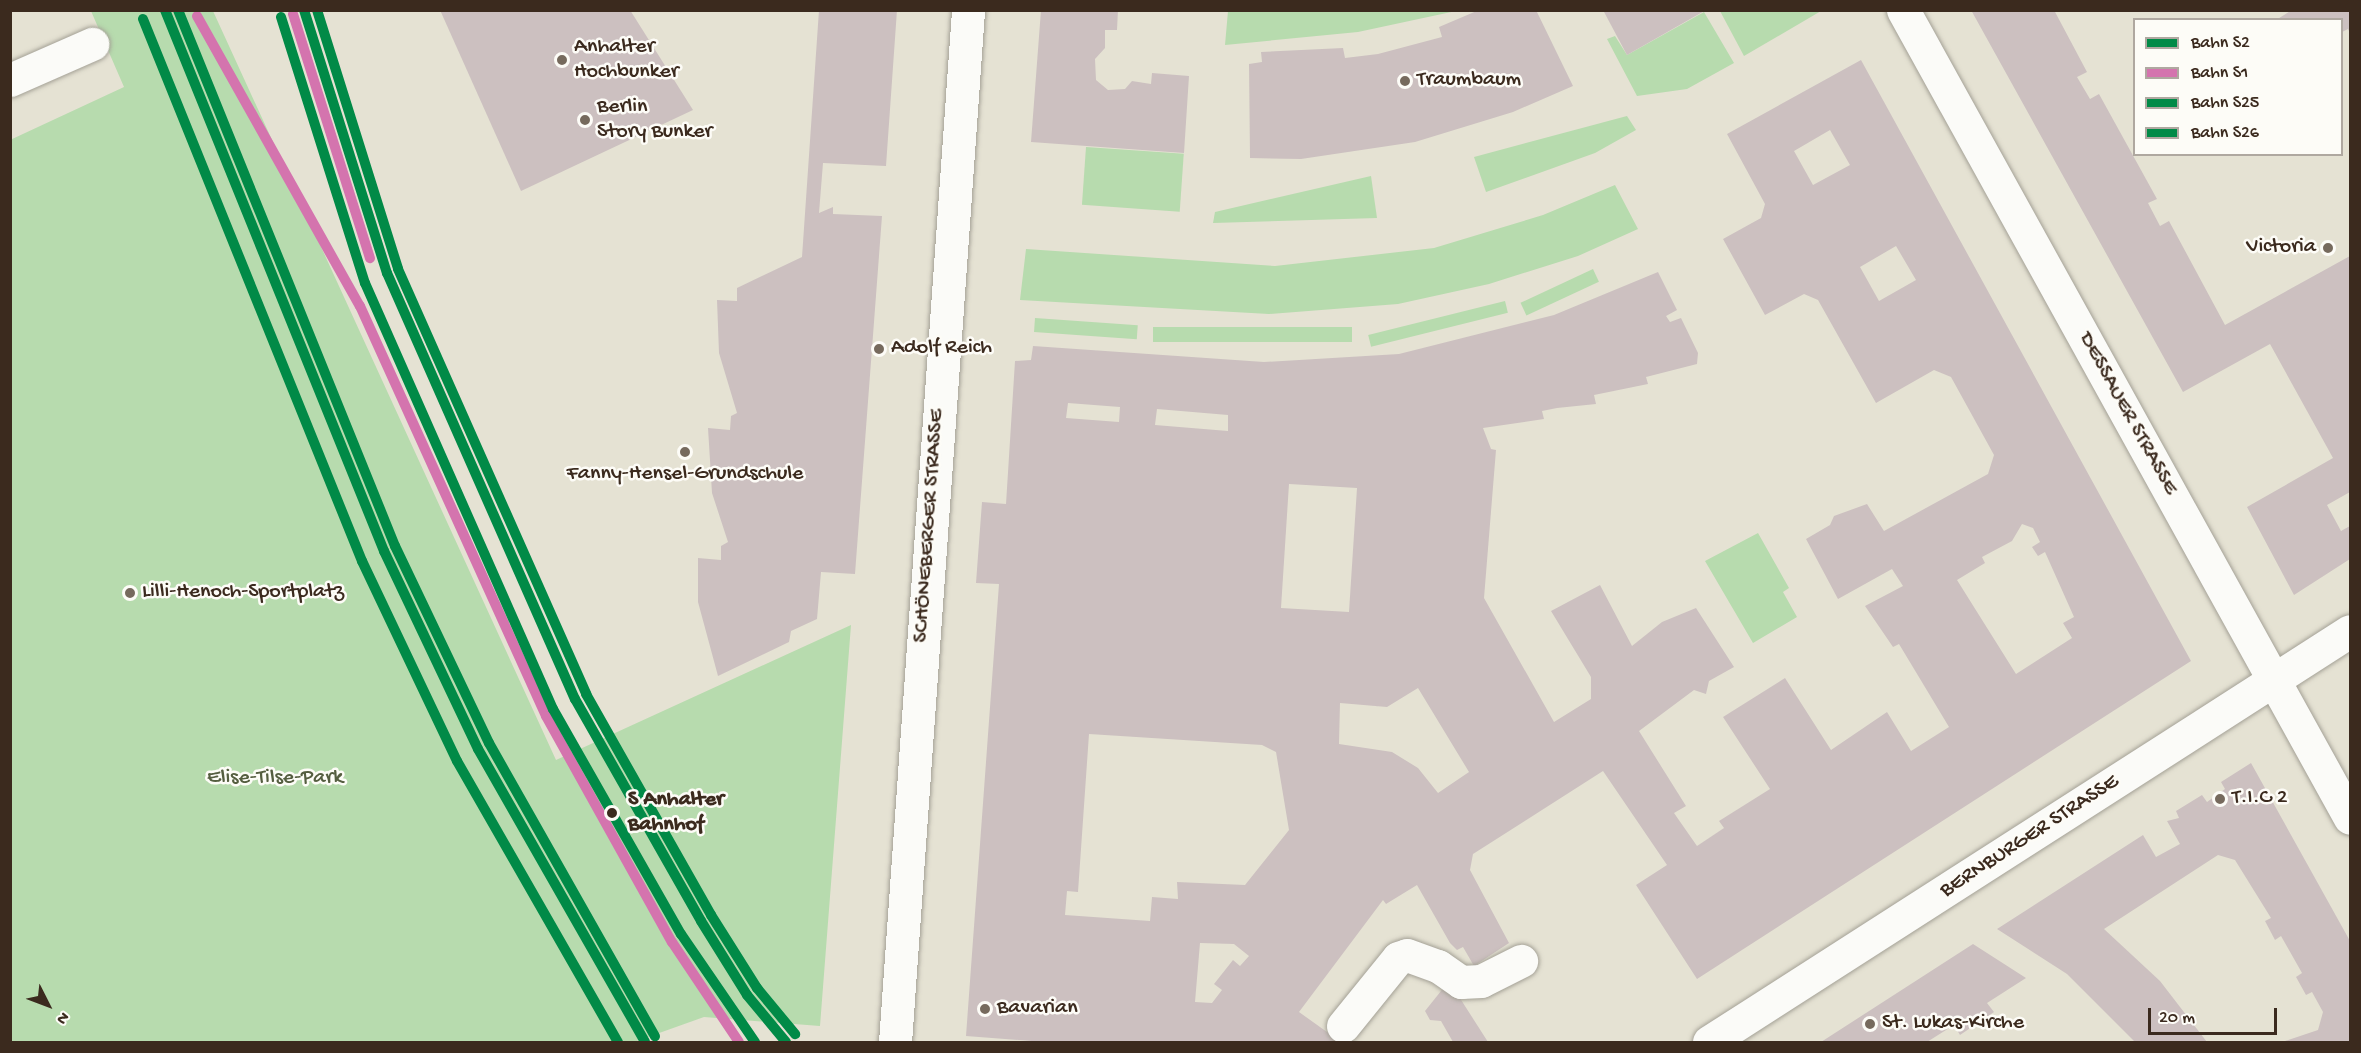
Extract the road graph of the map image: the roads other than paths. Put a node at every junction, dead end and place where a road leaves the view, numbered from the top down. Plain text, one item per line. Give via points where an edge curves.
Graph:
1 (968, 10) edge
2 (1903, 10) edge
3 (92, 44) dead end
4 (10, 80) edge
5 (2350, 631) edge
6 (2275, 680) junction
7 (2350, 818) edge
8 (1521, 962) dead end
9 (1343, 1026) dead end
10 (895, 1042) edge
11 (1709, 1042) edge

1 - 10 street, SCHÖNEBERGER STRASSE
2 - 6 street, DESSAUER STRASSE
3 - 4 street
5 - 6 street, BERNBURGER STRASSE
6 - 7 street, DESSAUER STRASSE
6 - 11 street, BERNBURGER STRASSE
8 - 9 street via 1481,981 1461,982 1438,966 1407,955 1398,958

